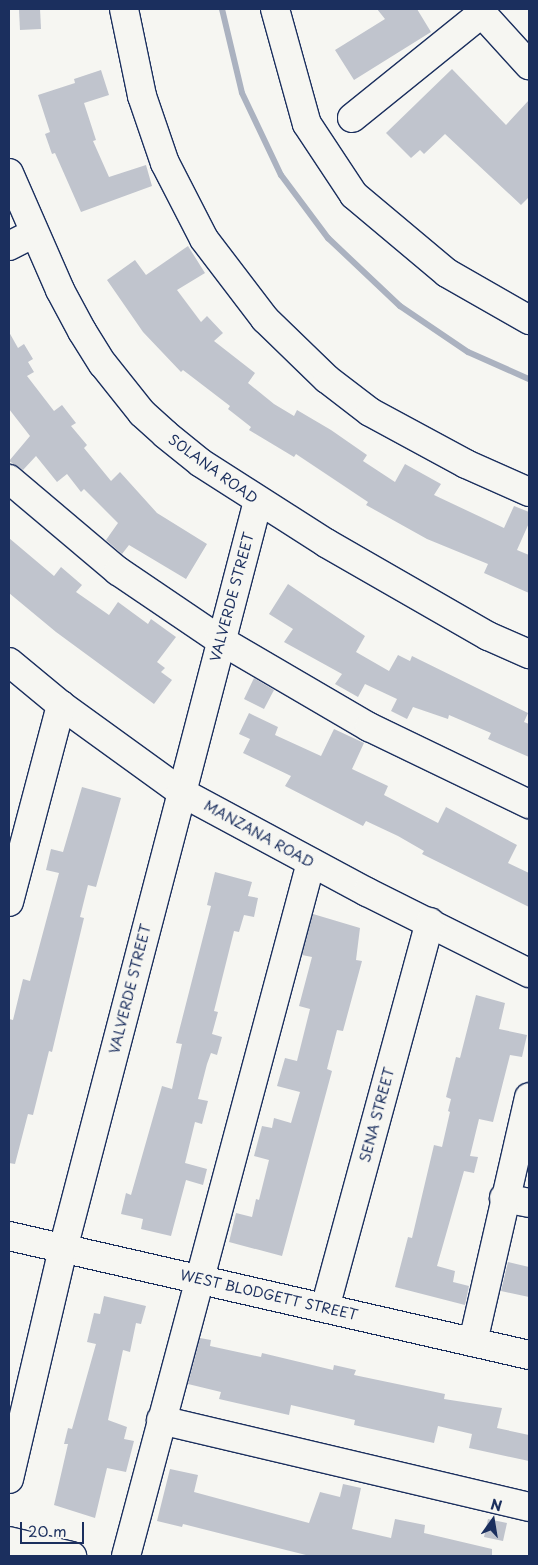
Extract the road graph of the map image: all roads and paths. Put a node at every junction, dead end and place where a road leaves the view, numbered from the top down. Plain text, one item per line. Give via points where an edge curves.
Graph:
1 (124, 9) edge
2 (275, 9) edge
3 (480, 11) edge
4 (529, 65) edge
5 (352, 118) dead end
6 (9, 173) edge
7 (34, 233) junction
8 (9, 246) edge
9 (529, 320) edge
10 (9, 479) edge
11 (529, 492) edge
12 (258, 502) junction
13 (220, 640) junction
14 (529, 654) edge
15 (9, 662) edge
16 (61, 705) junction
17 (181, 792) junction
18 (529, 804) edge
19 (311, 862) junction
20 (9, 902) edge
21 (430, 922) junction
22 (529, 973) edge
23 (529, 1097) edge
24 (517, 1200) edge
25 (9, 1236) edge
26 (63, 1248) junction
27 (199, 1278) junction
28 (325, 1308) junction
29 (473, 1342) junction
30 (529, 1355) edge
31 (161, 1420) junction
32 (9, 1479) edge
33 (529, 1507) edge
34 (9, 1541) edge
35 (72, 1556) edge
36 (126, 1556) edge

1 - 11 street via 142,96 168,171 204,239 265,319 327,378 370,412 466,464
2 - 9 street via 307,124 354,195 447,273
3 - 4 street
3 - 5 street
6 - 7 street, SOLANA ROAD
7 - 8 street
7 - 12 street, SOLANA ROAD via 82,331 103,364 142,412 201,463
10 - 13 street via 118,571
12 - 13 street, VALVERDE STREET
12 - 14 street, SOLANA ROAD via 400,587
13 - 17 street, VALVERDE STREET
13 - 18 street via 369,727
15 - 16 street, MANZANA ROAD
16 - 17 street, MANZANA ROAD
16 - 20 street
17 - 19 street, MANZANA ROAD
17 - 26 street, VALVERDE STREET
19 - 21 street, MANZANA ROAD
19 - 27 street
21 - 22 street, MANZANA ROAD
21 - 28 street, SENA STREET
23 - 24 street
24 - 29 street
25 - 26 street, WEST BLODGETT STREET
26 - 27 street, WEST BLODGETT STREET
26 - 32 street, VALVERDE STREET
27 - 28 street, WEST BLODGETT STREET
27 - 31 street
28 - 29 street, WEST BLODGETT STREET
29 - 30 street, WEST BLODGETT STREET
31 - 33 street
31 - 36 street
34 - 35 street

